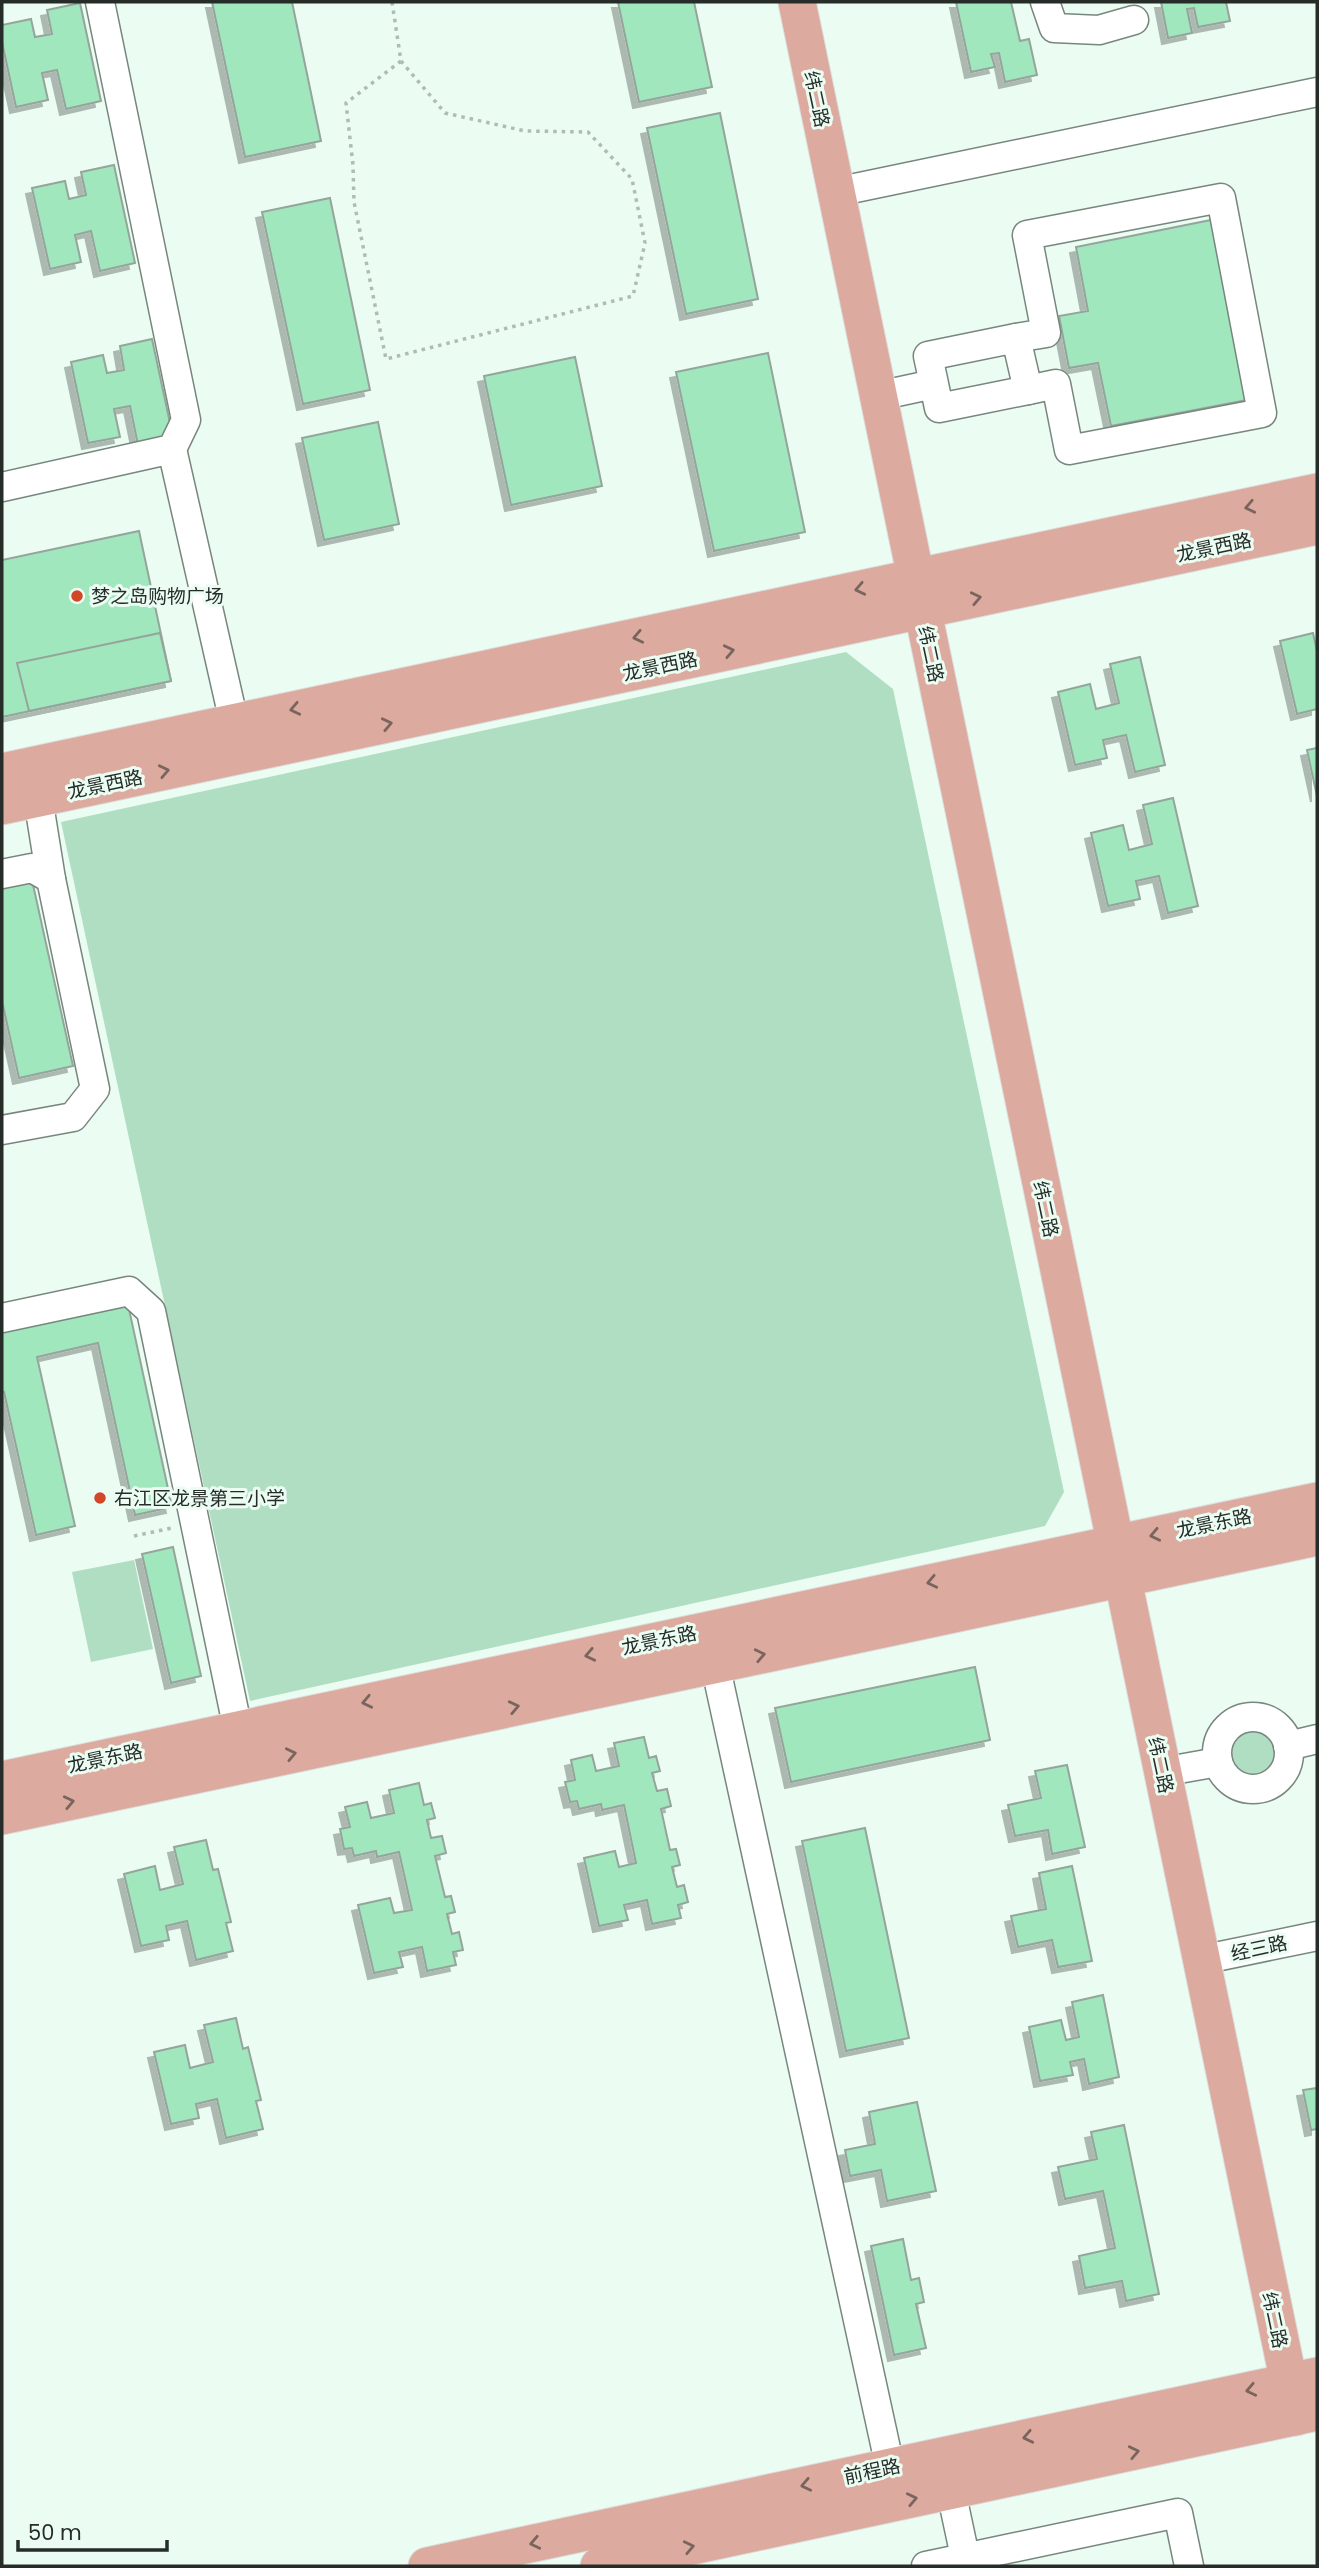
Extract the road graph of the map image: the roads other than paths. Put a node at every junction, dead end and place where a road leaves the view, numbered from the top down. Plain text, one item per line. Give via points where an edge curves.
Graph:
1 (100, 2) edge
2 (796, 2) edge
3 (1045, 2) edge
4 (1134, 20) dead end
5 (1317, 92) edge
6 (836, 192) junction
7 (1016, 338) junction
8 (934, 384) junction
9 (1028, 390) junction
10 (878, 396) junction
11 (172, 449) junction
12 (2, 487) edge
13 (1317, 492) edge
14 (1317, 526) edge
15 (919, 594) junction
16 (234, 722) junction
17 (2, 772) edge
18 (38, 798) junction
19 (2, 806) edge
20 (2, 874) edge
21 (51, 879) junction
22 (2, 1130) edge
23 (2, 1318) edge
24 (1317, 1501) edge
25 (1317, 1537) edge
26 (1119, 1561) junction
27 (715, 1664) junction
28 (239, 1730) junction
29 (1317, 1739) edge
30 (1288, 1746) junction
31 (1218, 1762) junction
32 (1162, 1772) junction
33 (2, 1780) edge
34 (2, 1816) edge
35 (1317, 1936) edge
36 (1201, 1960) junction
37 (1303, 2379) edge
38 (1306, 2415) edge
39 (890, 2467) junction
40 (951, 2491) junction
41 (589, 2549) edge
42 (966, 2562) edge
43 (427, 2566) edge
44 (598, 2566) edge
45 (926, 2566) edge
46 (1189, 2566) edge

1 - 11 street via 186,420
2 - 6 main road, 纬二路
3 - 4 street via 1054,28 1098,30
5 - 6 street
6 - 10 main road, 纬二路
7 - 8 street via 928,356
7 - 9 street
7 - 9 street via 1046,333 1027,235 1221,198 1262,413 1069,450 1056,384
8 - 9 street via 939,408
8 - 10 street
10 - 15 main road, 纬二路
11 - 12 street
11 - 16 street
13 -> 15 main road, 龙景西路
15 -> 14 main road, 龙景西路
15 -> 16 main road, 龙景西路
18 -> 15 main road, 龙景西路
15 - 26 main road, 纬二路
16 - 17 main road, 龙景西路
18 - 19 main road, 龙景西路
18 - 21 street
20 - 21 street via 32,868
21 - 22 street via 95,1089 73,1117
23 - 28 street via 130,1291 151,1311
24 -> 26 main road, 龙景东路
25 - 26 main road, 龙景东路
27 -> 26 main road, 龙景东路
26 -> 28 main road, 龙景东路
26 - 32 main road, 纬二路
34 -> 27 main road, 龙景东路
27 - 39 street
28 - 33 main road, 龙景东路
29 - 30 street
30 - 31 street via 1284,1772 1258,1790 1237,1786
30 - 31 street via 1276,1726 1250,1717 1224,1731
31 - 32 street
32 - 36 main road, 纬二路
35 - 36 street, 经三路
36 - 37 main road, 纬二路
37 - 38 main road, 纬二路
37 -> 39 main road, 前程路
40 -> 38 main road, 前程路
39 -> 41 main road, 前程路
40 - 42 street
44 -> 40 main road, 前程路
41 -> 43 main road, 前程路
42 - 45 street
42 - 46 street via 1178,2513

